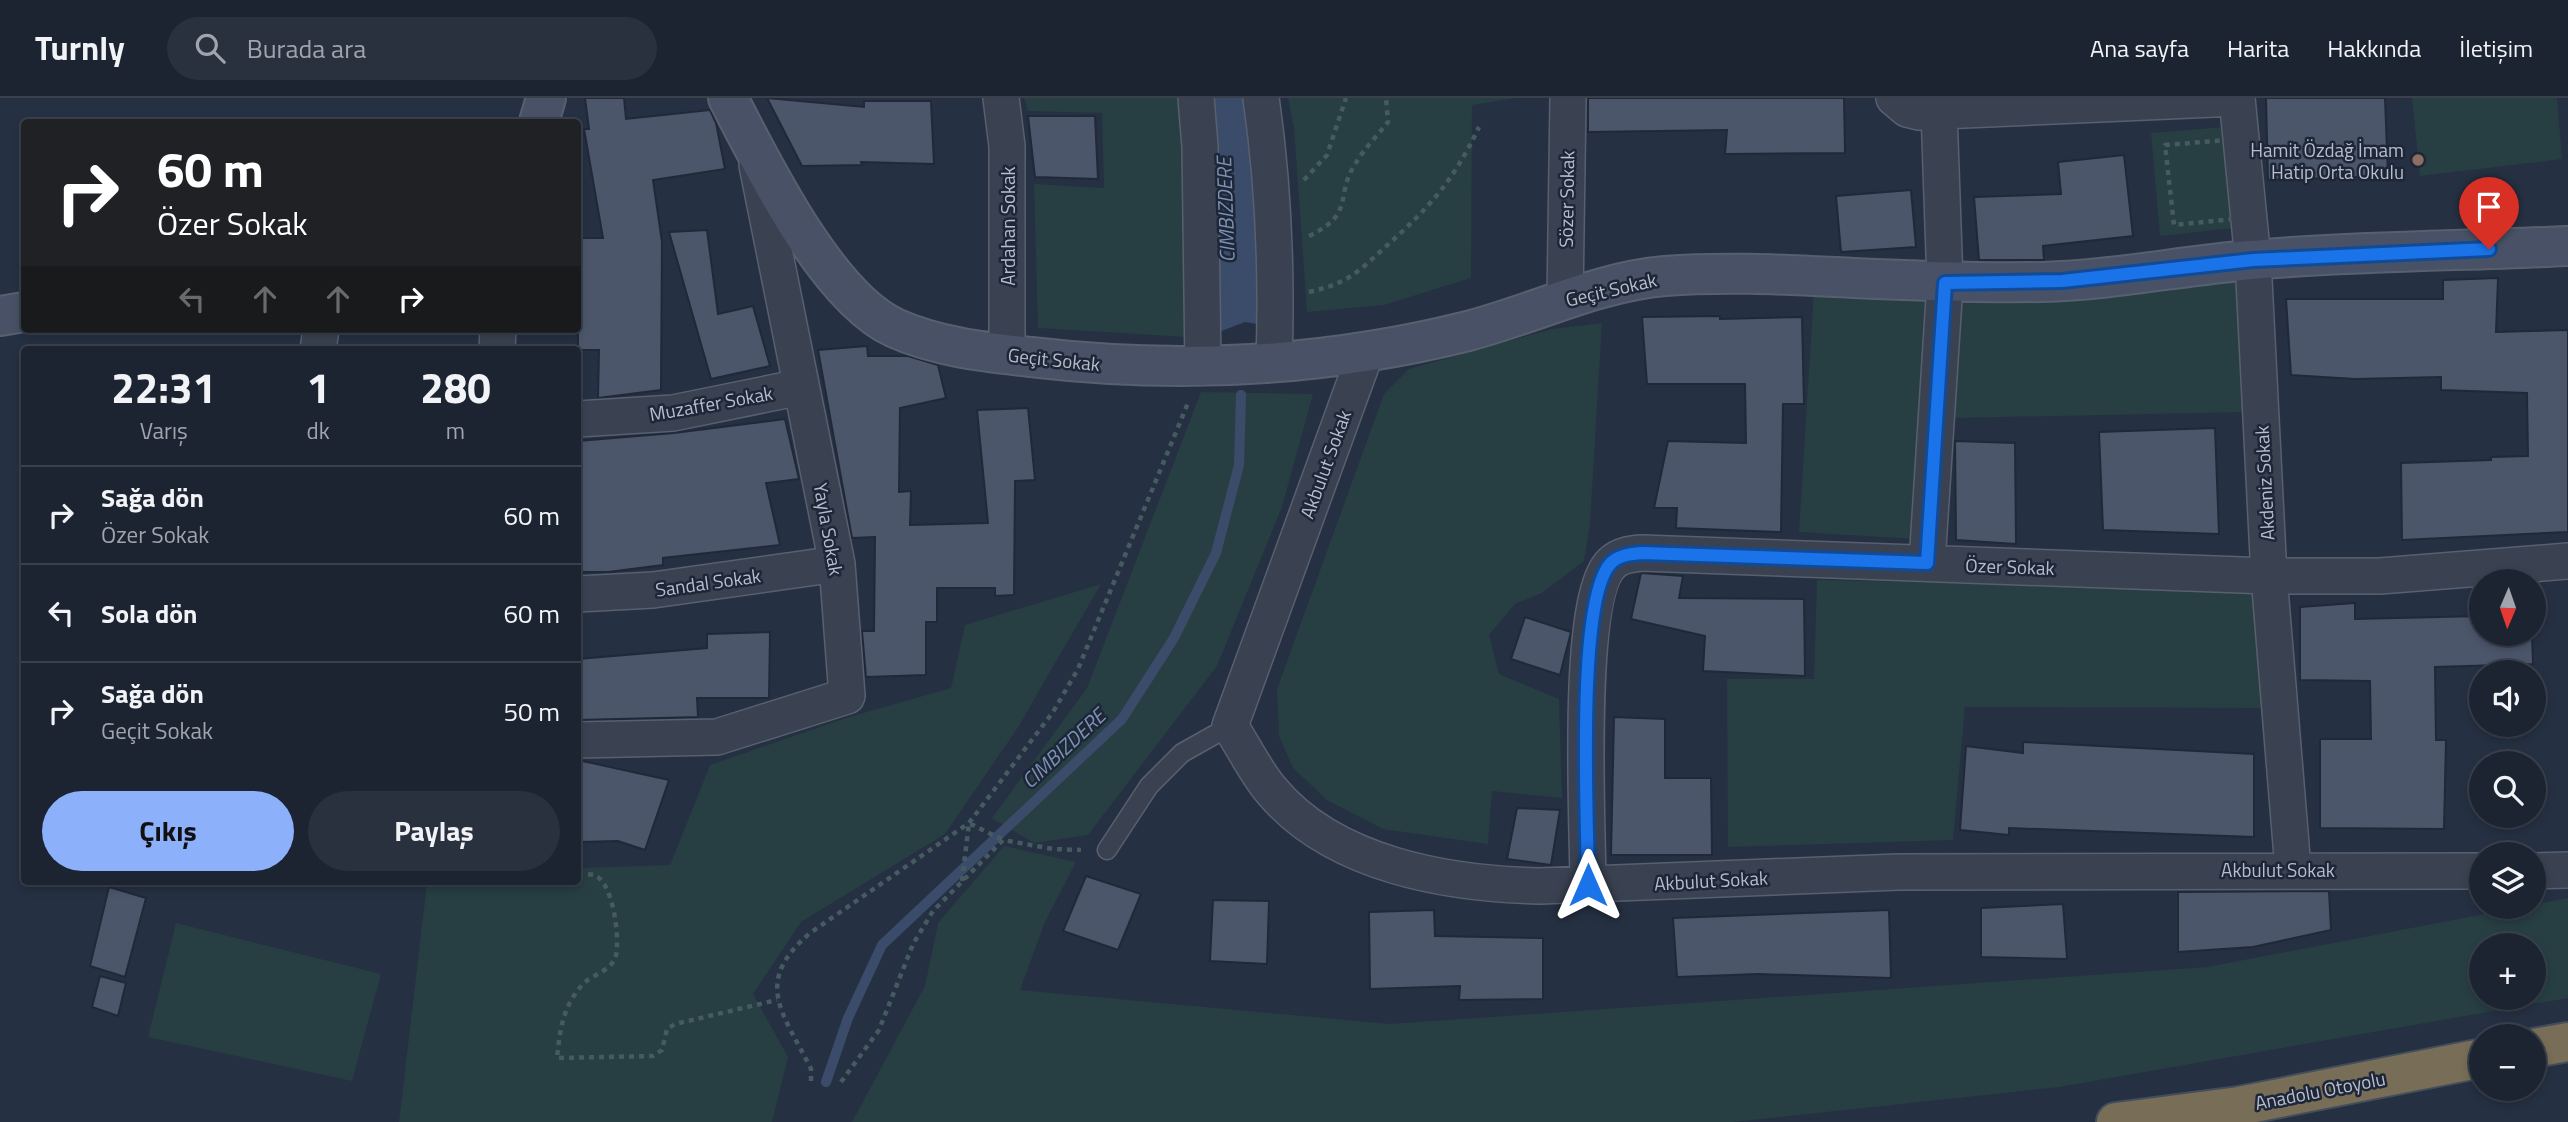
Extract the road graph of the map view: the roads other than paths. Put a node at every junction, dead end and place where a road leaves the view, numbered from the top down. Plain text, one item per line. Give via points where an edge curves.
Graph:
1 (546, 98) edge
2 (728, 98) edge
3 (1001, 98) edge
4 (1196, 98) edge
5 (1261, 98) edge
6 (1567, 98) edge
7 (1894, 98) edge
8 (2237, 98) edge
9 (1939, 111) junction
10 (540, 119) edge
11 (754, 149) junction
12 (2568, 246) edge
13 (2253, 260) junction
14 (1945, 283) junction
15 (1565, 299) junction
16 (21, 312) edge
17 (0, 316) edge
18 (1366, 352) junction
19 (1007, 354) junction
20 (1274, 363) junction
21 (1203, 367) junction
22 (802, 387) junction
23 (581, 419) edge
24 (2568, 561) edge
25 (1927, 563) junction
26 (837, 564) junction
27 (2269, 576) junction
28 (581, 594) edge
29 (1230, 726) junction
30 (581, 740) edge
31 (1107, 850) road end
32 (2293, 869) junction
33 (2568, 870) edge
34 (2469, 871) edge
35 (2546, 871) edge
36 (1588, 885) junction
37 (2568, 1042) edge
38 (2546, 1046) edge
39 (2469, 1061) edge
40 (2116, 1122) edge

1 - 10 street
2 - 11 street, Yayla Sokak
3 - 19 street, Ardahan Sokak via 1007,146
4 - 21 street
5 - 20 street via 1276,235
6 - 15 street, Sözer Sokak
7 - 9 street via 1906,109
8 - 9 street
8 - 13 street, Akdeniz Sokak
9 - 14 street
11 - 19 street, Geçit Sokak via 828,269 868,311 930,339
11 - 22 street, Yayla Sokak
12 - 13 street, Geçit Sokak
13 - 14 street, Geçit Sokak via 2062,281
13 - 27 street, Akdeniz Sokak
14 - 15 street, Geçit Sokak via 1709,273 1625,282
14 - 25 street
15 - 18 street, Geçit Sokak via 1479,328
16 - 17 street
18 - 20 street, Geçit Sokak
18 - 29 street, Akbulut Sokak
19 - 21 street, Geçit Sokak via 1097,365
20 - 21 street, Geçit Sokak
22 - 23 street, Muzaffer Sokak via 673,413
22 - 26 street, Yayla Sokak
24 - 27 street, Özer Sokak via 2380,576
25 - 27 street, Özer Sokak
25 - 36 street, Özer Sokak via 1642,553 1624,555 1611,563 1592,617 1587,668
26 - 28 street, Sandal Sokak via 653,590
26 - 30 street, Yayla Sokak via 847,696 716,737
27 - 32 street, Akdeniz Sokak
29 - 31 lane via 1182,753 1149,786
29 - 36 street, Akbulut Sokak via 1271,790 1335,841 1370,857 1493,885
32 - 34 street, Akbulut Sokak
32 - 36 street, Akbulut Sokak via 1898,872
33 - 35 street
37 - 38 highway
39 - 40 highway, Anadolu Otoyolu via 2239,1106

